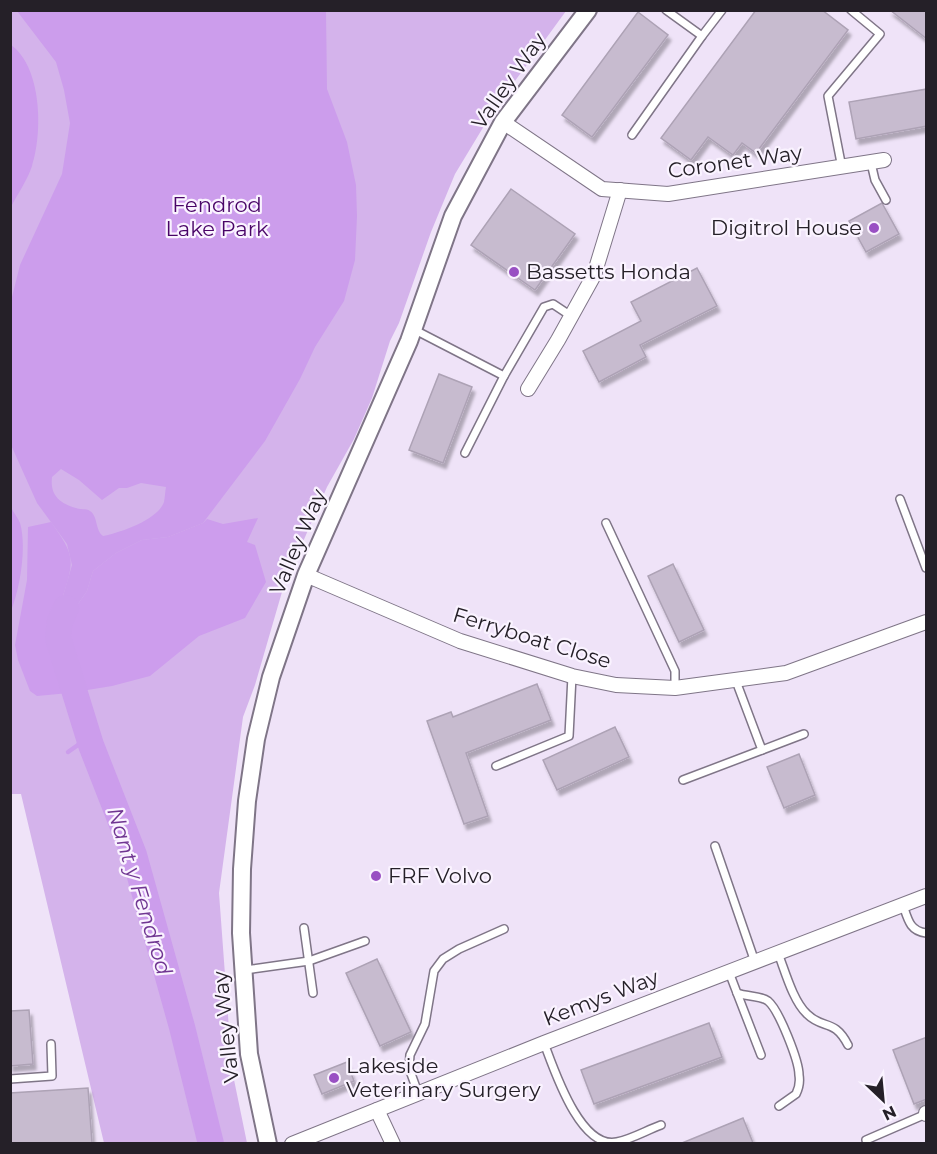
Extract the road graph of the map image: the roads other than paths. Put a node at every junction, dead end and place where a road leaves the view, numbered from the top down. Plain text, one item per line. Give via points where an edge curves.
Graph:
1 (588, 10) edge
2 (666, 10) edge
3 (722, 10) edge
4 (851, 10) edge
5 (702, 36) junction
6 (503, 122) junction
7 (632, 135) dead end
8 (878, 161) joint
9 (842, 168) junction
10 (620, 190) junction
11 (886, 200) dead end
12 (571, 316) junction
13 (413, 329) junction
14 (504, 376) junction
15 (528, 388) dead end
16 (465, 453) dead end
17 (900, 499) dead end
18 (606, 523) dead end
19 (927, 568) edge
20 (306, 575) junction
21 (927, 622) edge
22 (572, 676) junction
23 (736, 681) junction
24 (675, 688) junction
25 (804, 734) dead end
26 (762, 750) junction
27 (496, 766) dead end
28 (683, 780) dead end
29 (715, 846) dead end
30 (927, 896) edge
31 (903, 905) junction
32 (304, 928) dead end
33 (504, 929) dead end
34 (927, 933) edge
35 (365, 941) dead end
36 (778, 953) junction
37 (309, 961) junction
38 (755, 962) junction
39 (242, 970) junction
40 (729, 972) junction
41 (314, 993) dead end
42 (737, 993) junction
43 (544, 1043) junction
44 (51, 1044) dead end
45 (848, 1045) dead end
46 (761, 1055) dead end
47 (10, 1079) edge
48 (418, 1094) junction
49 (779, 1106) dead end
50 (377, 1110) junction
51 (926, 1114) edge
52 (661, 1125) dead end
53 (268, 1143) edge
54 (292, 1143) edge
55 (393, 1143) edge
56 (867, 1143) edge

1 - 6 street, Valley Way
2 - 5 lane
3 - 5 lane
4 - 9 lane via 880,34 828,96
5 - 7 lane
6 - 10 street, Coronet Way via 602,189
6 - 13 street, Valley Way via 453,216
8 - 9 street, Coronet Way
8 - 11 lane via 875,180
9 - 10 street, Coronet Way via 668,194
10 - 12 street via 594,275
12 - 14 lane via 553,304 544,307
12 - 15 street
13 - 14 lane
13 - 20 street, Valley Way
14 - 16 lane
17 - 19 lane
18 - 24 lane via 675,671
20 - 22 street, Ferryboat Close via 460,641
20 - 39 street, Valley Way via 271,677 256,739 242,869
21 - 23 street, Ferryboat Close via 786,673
22 - 24 street, Ferryboat Close via 616,685
22 - 27 lane via 568,736
23 - 24 street, Ferryboat Close
23 - 26 lane
25 - 26 lane
26 - 28 lane
29 - 38 lane
30 - 31 street, Kemys Way
31 - 34 lane via 912,928
31 - 36 street, Kemys Way
32 - 37 lane
33 - 48 lane via 443,959 434,971 425,1024 410,1055
35 - 37 lane
36 - 38 street, Kemys Way
36 - 45 lane via 808,1016 835,1027
37 - 39 lane
37 - 41 lane
38 - 40 street, Kemys Way
39 - 53 street, Valley Way via 249,1054
40 - 42 lane
40 - 43 street, Kemys Way
42 - 46 lane
42 - 49 lane via 762,998 776,1009 782,1021 800,1073 796,1094
43 - 48 street, Kemys Way
43 - 52 lane via 574,1112 594,1135 606,1142 617,1142
44 - 47 lane via 52,1076
48 - 50 street, Kemys Way
50 - 54 street, Kemys Way
50 - 55 street
51 - 56 lane via 866,1140

